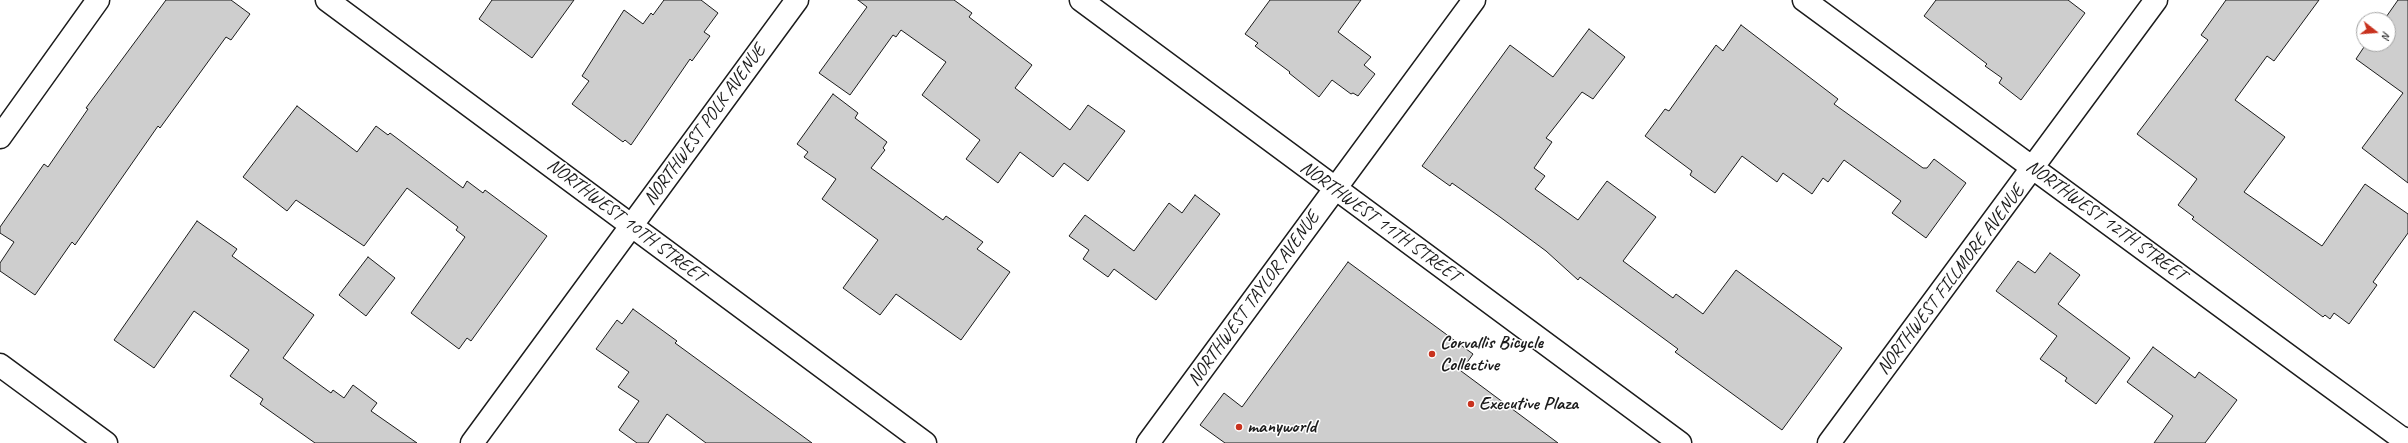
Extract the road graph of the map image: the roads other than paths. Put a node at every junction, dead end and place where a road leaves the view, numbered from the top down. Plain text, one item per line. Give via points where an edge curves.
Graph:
1 (98, 0) edge
2 (327, 0) edge
3 (797, 0) edge
4 (1081, 0) edge
5 (1474, 0) edge
6 (1804, 0) edge
7 (2156, 0) edge
8 (0, 137) edge
9 (2034, 168) junction
10 (1335, 188) junction
11 (632, 226) junction
12 (0, 365) edge
13 (2408, 440) edge
14 (106, 443) edge
15 (472, 443) edge
16 (925, 443) edge
17 (1148, 443) edge
18 (1680, 443) edge
19 (1830, 443) edge

1 - 8 street
2 - 11 street, NORTHWEST 10TH STREET
3 - 11 street, NORTHWEST POLK AVENUE
4 - 10 street, NORTHWEST 11TH STREET
5 - 10 street, NORTHWEST TAYLOR AVENUE
6 - 9 street, NORTHWEST 12TH STREET
7 - 9 street, NORTHWEST FILLMORE AVENUE
9 - 13 street, NORTHWEST 12TH STREET via 2400,437
9 - 19 street, NORTHWEST FILLMORE AVENUE
10 - 17 street, NORTHWEST TAYLOR AVENUE
10 - 18 street, NORTHWEST 11TH STREET
11 - 15 street, NORTHWEST POLK AVENUE
11 - 16 street, NORTHWEST 10TH STREET
12 - 14 street

